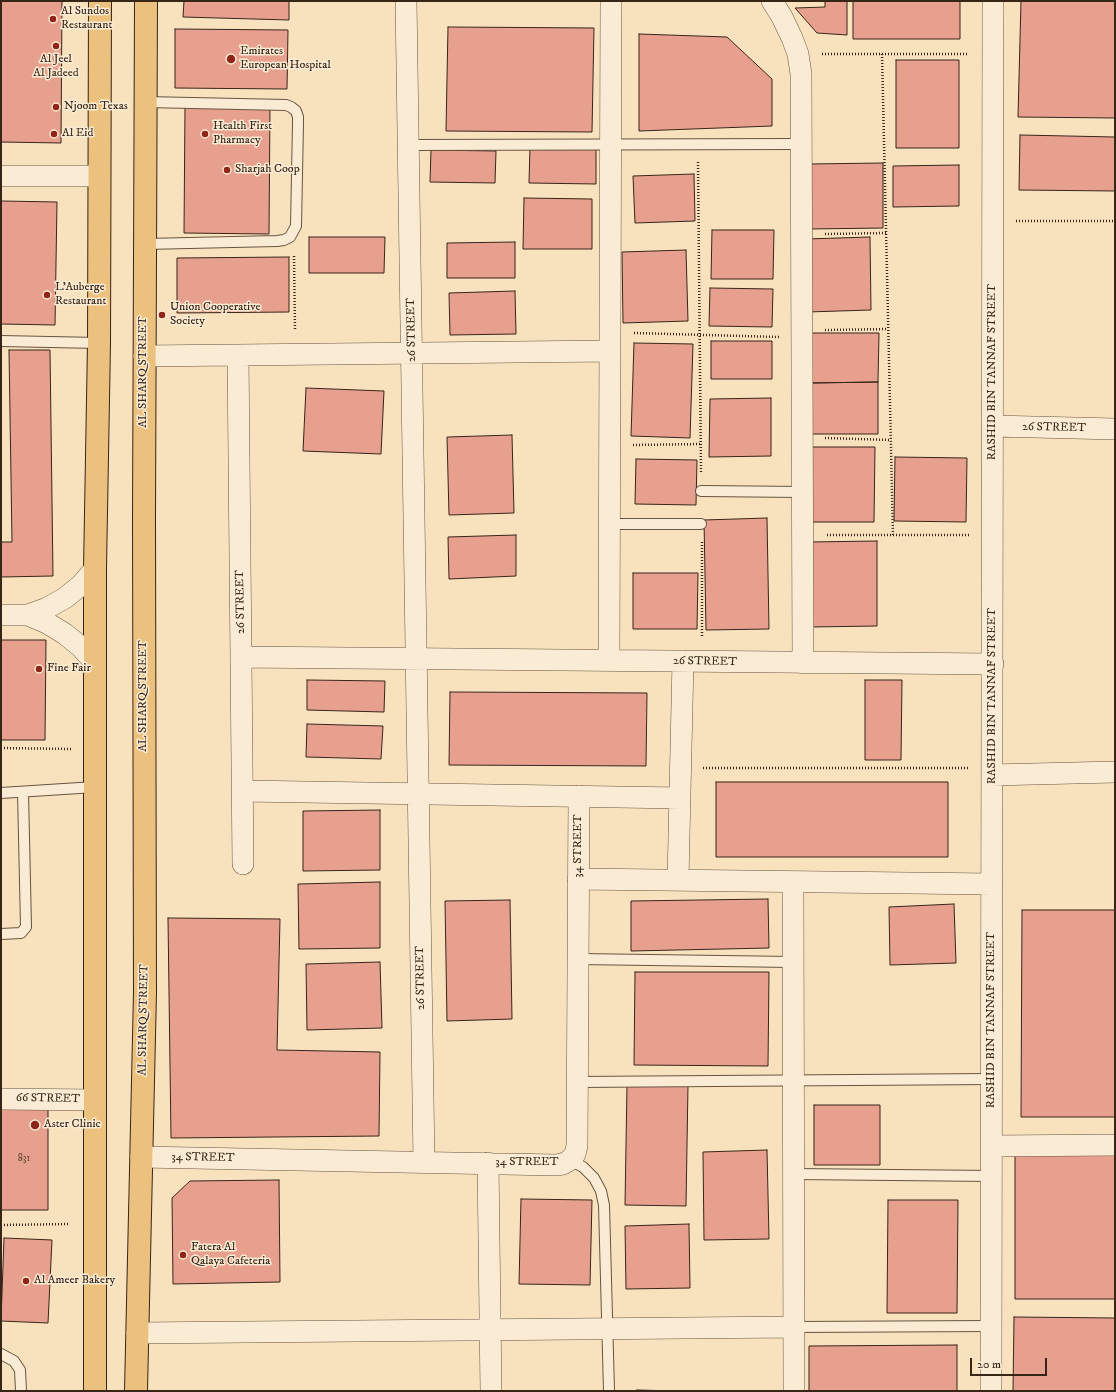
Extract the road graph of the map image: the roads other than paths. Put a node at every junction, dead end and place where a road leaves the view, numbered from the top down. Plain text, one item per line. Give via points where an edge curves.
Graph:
1 (100, 1) edge
2 (146, 1) edge
3 (406, 1) edge
4 (611, 1) edge
5 (772, 1) edge
6 (993, 1) edge
7 (145, 102) junction
8 (611, 144) junction
9 (801, 144) junction
10 (409, 145) junction
11 (1, 176) edge
12 (98, 176) junction
13 (145, 244) junction
14 (1, 341) edge
15 (610, 341) junction
16 (99, 343) junction
17 (412, 353) junction
18 (238, 355) junction
19 (144, 356) junction
20 (993, 426) junction
21 (1115, 429) edge
22 (701, 491) road end
23 (802, 492) junction
24 (609, 524) junction
25 (701, 524) road end
26 (95, 569) junction
27 (1, 615) edge
28 (28, 615) junction
29 (241, 657) junction
30 (417, 659) junction
31 (609, 660) junction
32 (692, 662) junction
33 (802, 663) junction
34 (95, 664) junction
35 (993, 664) junction
36 (992, 772) junction
37 (1115, 772) edge
38 (95, 787) junction
39 (23, 792) junction
40 (243, 792) junction
41 (1, 793) edge
42 (418, 794) junction
43 (579, 796) junction
44 (680, 798) junction
45 (244, 864) dead end
46 (578, 879) junction
47 (678, 880) junction
48 (793, 882) junction
49 (992, 884) junction
50 (1, 934) edge
51 (578, 959) junction
52 (793, 962) junction
53 (992, 1079) junction
54 (793, 1080) junction
55 (577, 1082) junction
56 (1, 1099) edge
57 (95, 1100) junction
58 (1115, 1145) edge
59 (992, 1146) junction
60 (142, 1157) junction
61 (570, 1160) junction
62 (424, 1162) junction
63 (488, 1163) junction
64 (794, 1174) junction
65 (992, 1176) junction
66 (992, 1326) junction
67 (794, 1328) junction
68 (608, 1329) junction
69 (490, 1330) junction
70 (137, 1333) junction
71 (1, 1354) edge
72 (21, 1391) edge
73 (95, 1391) edge
74 (136, 1391) edge
75 (491, 1391) edge
76 (609, 1391) edge
77 (794, 1391) edge
78 (991, 1391) edge

1 - 12 main road
2 - 7 main road, AL SHARQ STREET
3 - 10 street, 26 STREET
4 - 8 street
5 - 9 street via 798,54 801,74
6 - 20 street, RASHID BIN TANNAF STREET
7 - 13 main road, AL SHARQ STREET
7 - 13 lane via 280,104 291,107 298,117 296,226 290,237 277,241
8 - 9 lane
8 - 10 lane
8 - 15 street
9 - 23 street
10 - 17 street, 26 STREET
11 - 12 street
12 - 16 main road
13 - 19 main road, AL SHARQ STREET
14 - 16 lane
15 - 17 street
15 - 24 street
16 - 26 main road
17 - 18 street
17 - 30 street, 26 STREET
18 - 19 street
18 - 29 street, 26 STREET
19 - 60 main road, AL SHARQ STREET via 145,992
20 - 21 street, 26 STREET
20 - 35 street, RASHID BIN TANNAF STREET
22 - 23 lane
23 - 33 street
24 - 25 lane
24 - 31 street
26 - 28 street via 65,598
26 - 34 main road
27 - 28 street
28 - 34 street via 65,634 81,647
29 - 30 street, 26 STREET
29 - 40 street, 26 STREET
30 - 31 street, 26 STREET
30 - 42 street, 26 STREET
31 - 32 street, 26 STREET
32 - 33 street, 26 STREET
32 - 44 street via 680,768
33 - 35 street, 26 STREET
34 - 38 main road
35 - 36 street, RASHID BIN TANNAF STREET
36 - 37 street
36 - 49 street, RASHID BIN TANNAF STREET
38 - 39 lane
38 - 57 main road
39 - 41 lane
39 - 50 lane via 26,927 21,933
40 - 42 street
40 - 45 street, 26 STREET
42 - 43 street
42 - 62 street, 26 STREET
43 - 44 street
43 - 46 street, 34 STREET
44 - 47 street
46 - 47 street
46 - 51 street, 34 STREET
47 - 48 street
48 - 49 street
48 - 52 street
49 - 53 street, RASHID BIN TANNAF STREET
51 - 52 lane
51 - 55 street, 34 STREET
52 - 54 street
53 - 54 lane
53 - 59 street, RASHID BIN TANNAF STREET
54 - 55 lane
54 - 64 street
55 - 61 street, 34 STREET via 577,1146
56 - 57 street, 66 STREET
57 - 73 main road
58 - 59 street
59 - 65 street, RASHID BIN TANNAF STREET
60 - 62 street, 34 STREET
60 - 70 main road, AL SHARQ STREET
61 - 63 street, 34 STREET via 556,1165
61 - 68 lane via 583,1167 594,1178 601,1191 604,1205
62 - 63 street, 34 STREET
63 - 69 street
64 - 65 lane
64 - 67 street
65 - 66 street, RASHID BIN TANNAF STREET
66 - 67 lane
66 - 78 street, RASHID BIN TANNAF STREET
67 - 68 street
67 - 77 street
68 - 69 street
68 - 76 lane
69 - 70 street
69 - 75 street
70 - 74 main road, AL SHARQ STREET
71 - 72 lane via 14,1360 20,1370

